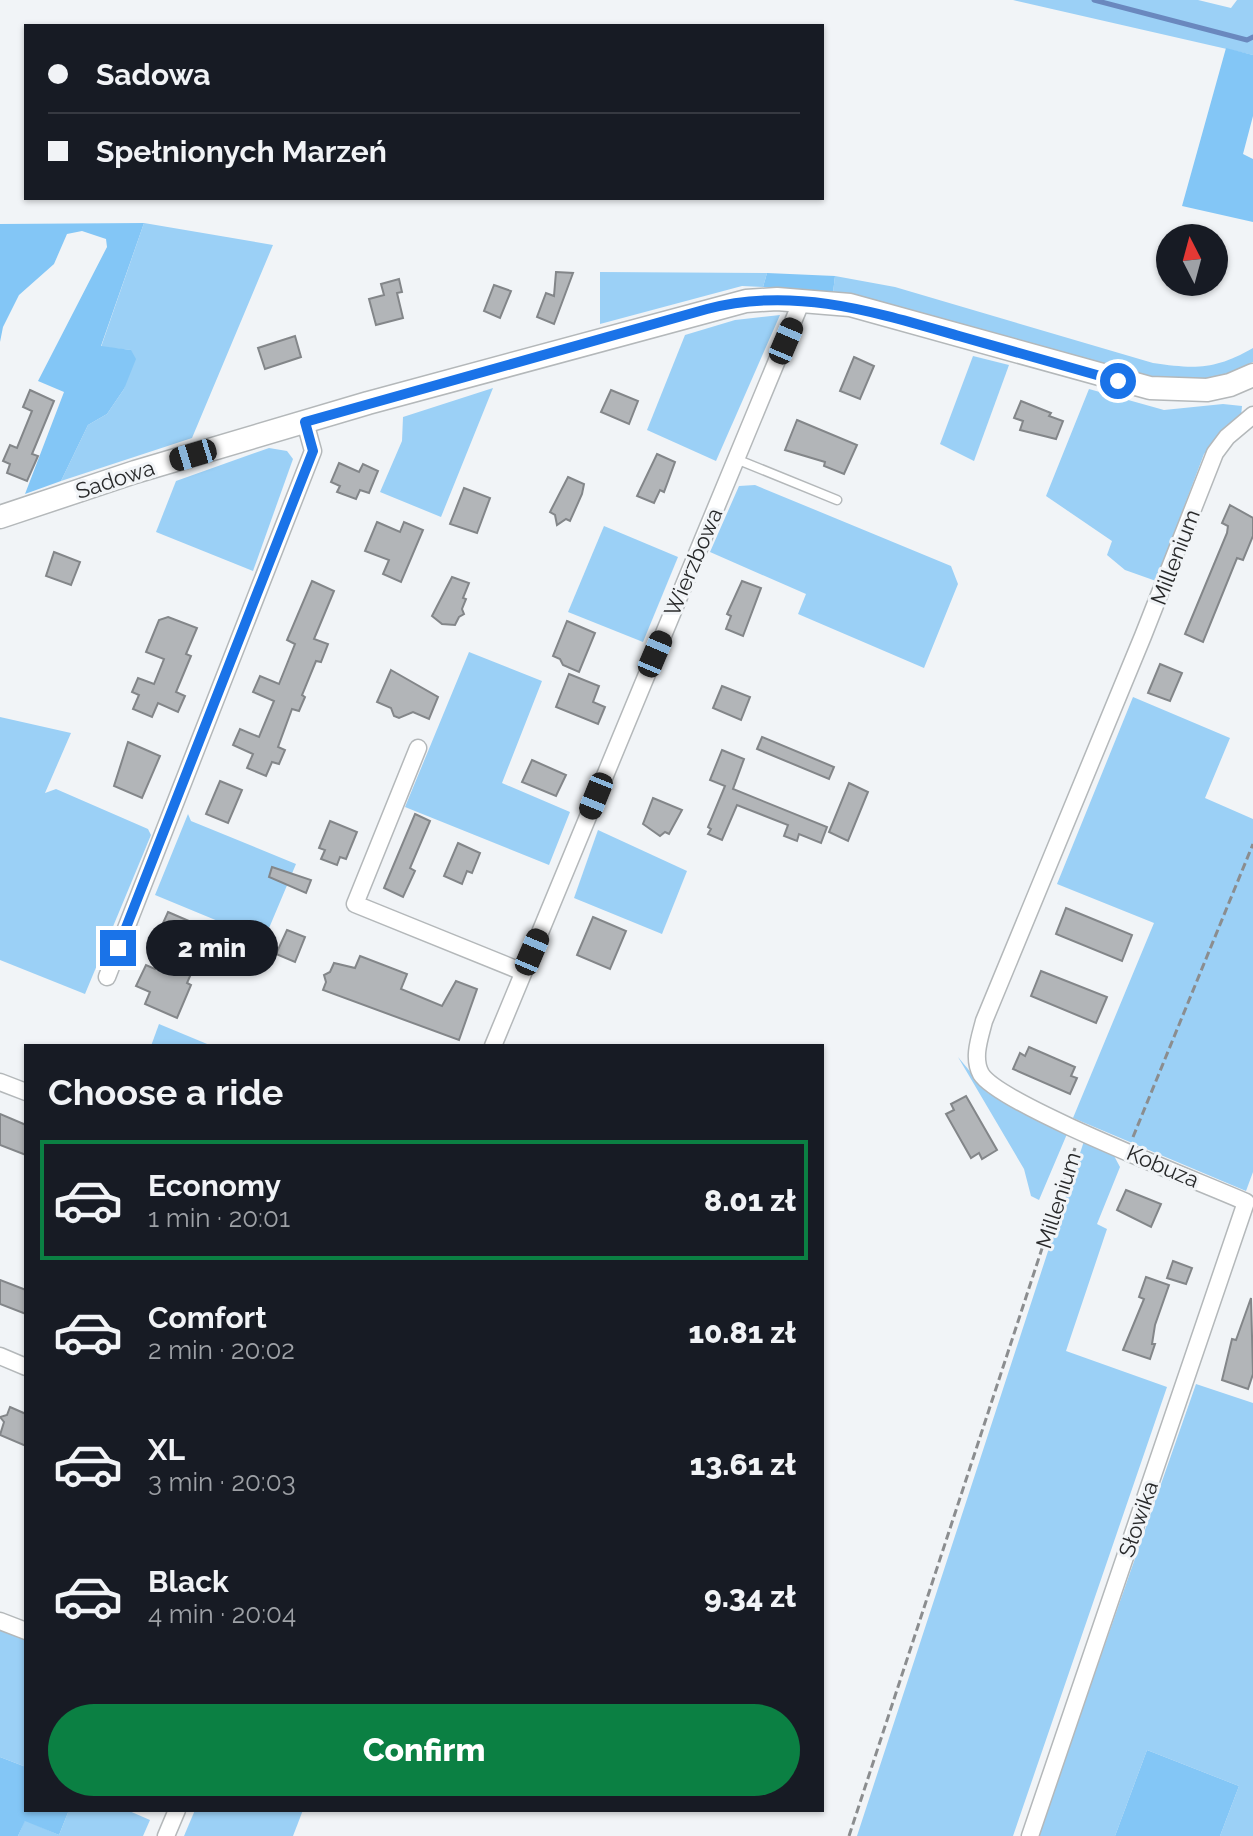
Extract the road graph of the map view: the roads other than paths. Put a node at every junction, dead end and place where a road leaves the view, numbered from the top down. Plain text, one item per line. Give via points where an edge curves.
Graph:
1 (802, 300) junction
2 (1253, 375) edge
3 (1253, 415) edge
4 (305, 422) junction
5 (736, 459) junction
6 (837, 500) dead end
7 (0, 517) edge
8 (418, 748) dead end
9 (523, 972) junction
10 (107, 977) dead end
11 (494, 1044) edge
12 (0, 1082) edge
13 (24, 1091) edge
14 (1080, 1132) joint
15 (1246, 1202) joint
16 (0, 1356) edge
17 (24, 1366) edge
18 (0, 1621) edge
19 (24, 1630) edge
20 (176, 1812) edge
21 (166, 1836) edge
22 (1030, 1836) edge

1 - 2 street, Sadowa via 866,309 1150,388 1207,390
1 - 4 street, Sadowa via 719,306
1 - 5 street, Wierzbowa
3 - 14 street, Millenium via 1215,453 984,1021 978,1066 990,1084
4 - 7 street, Sadowa
4 - 10 street via 313,451
5 - 6 lane
5 - 9 street, Wierzbowa
8 - 9 street via 355,904
9 - 11 street, Wierzbowa
12 - 13 street
14 - 15 street, Kobuza
15 - 22 street, Słowika
16 - 17 street
18 - 19 street
20 - 21 street

